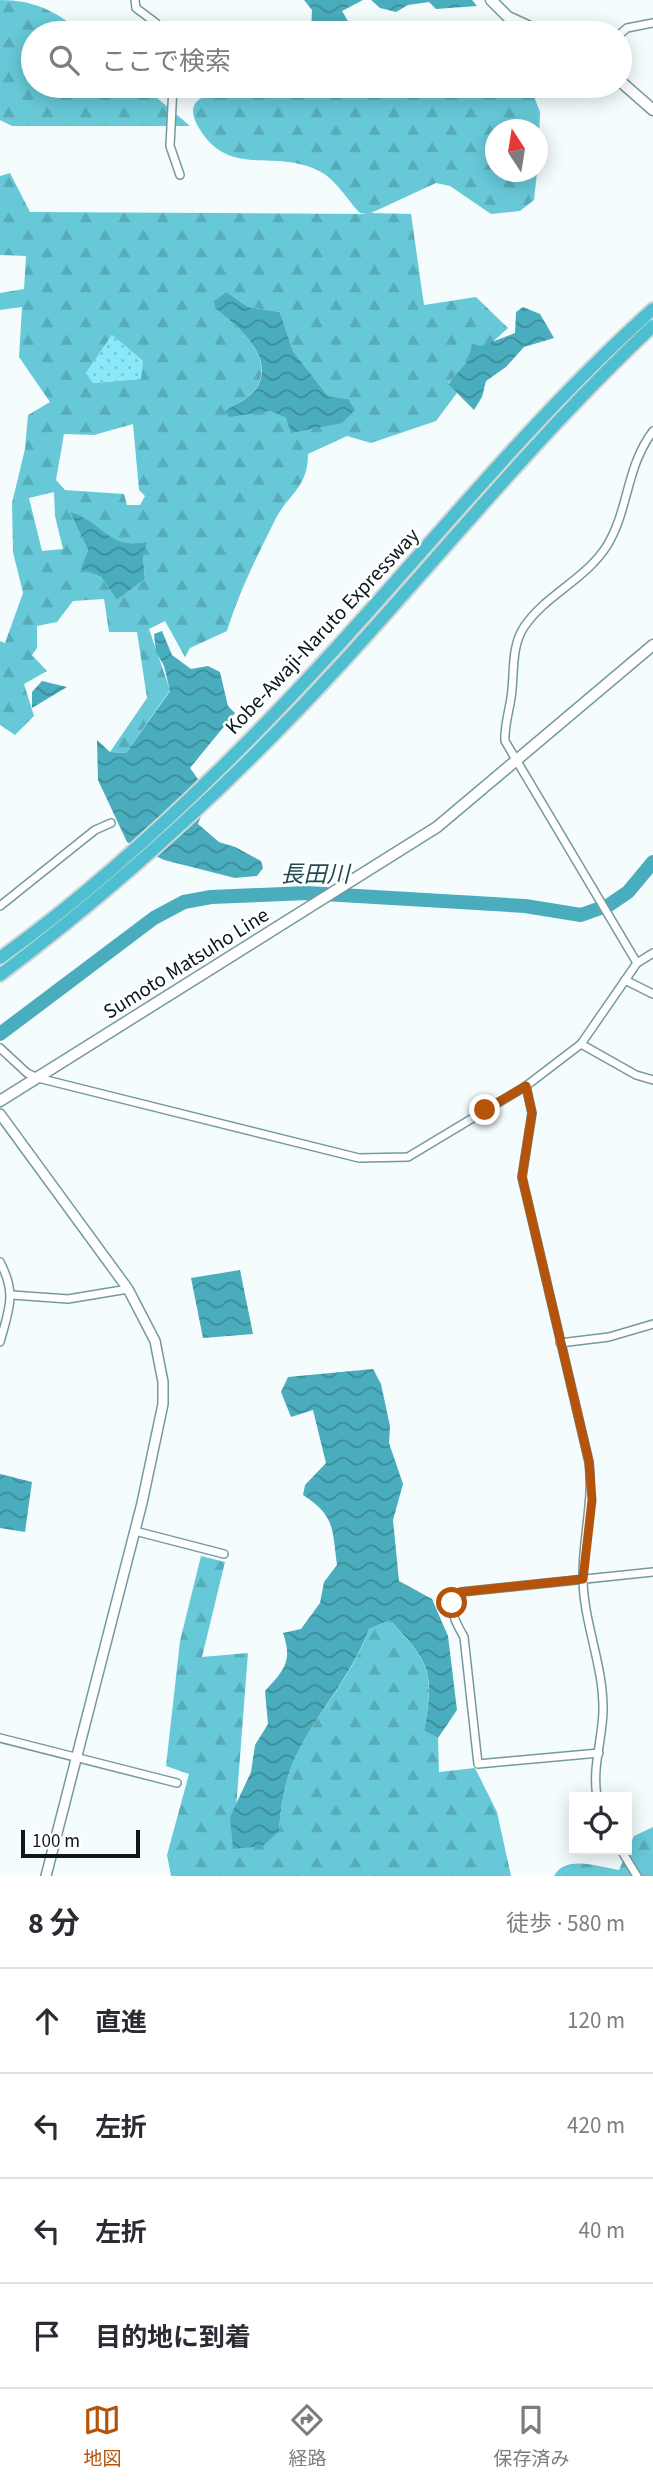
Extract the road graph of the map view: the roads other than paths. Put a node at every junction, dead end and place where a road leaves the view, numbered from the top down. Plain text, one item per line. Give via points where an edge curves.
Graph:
1 (135, 0) edge
2 (491, 0) edge
3 (153, 21) edge
4 (515, 21) edge
5 (653, 23) edge
6 (632, 27) edge
7 (632, 92) edge
8 (172, 98) edge
9 (653, 110) edge
10 (180, 175) dead end
11 (653, 309) edge
12 (653, 326) edge
13 (653, 431) edge
14 (653, 645) edge
15 (517, 762) junction
16 (215, 783) junction
17 (111, 823) dead end
18 (121, 868) junction
19 (0, 905) edge
20 (653, 953) edge
21 (0, 958) edge
22 (637, 963) junction
23 (0, 975) edge
24 (625, 980) junction
25 (653, 994) edge
26 (581, 1044) junction
27 (0, 1048) edge
28 (38, 1078) junction
29 (653, 1080) edge
30 (526, 1086) junction
31 (0, 1101) edge
32 (0, 1114) edge
33 (0, 1262) edge
34 (128, 1289) junction
35 (12, 1296) junction
36 (653, 1324) edge
37 (0, 1342) edge
38 (560, 1343) junction
39 (135, 1531) junction
40 (224, 1554) dead end
41 (653, 1572) edge
42 (583, 1579) junction
43 (0, 1738) edge
44 (598, 1753) junction
45 (77, 1757) junction
46 (177, 1783) dead end
47 (597, 1792) edge
48 (624, 1855) edge
49 (47, 1876) edge
50 (637, 1876) edge

1 - 3 street via 136,8
2 - 4 main road
5 - 6 street
7 - 9 main road
8 - 10 street via 170,146
11 - 16 highway, Kobe-Awaji-Naruto Expressway via 541,418
12 - 16 highway, Kobe-Awaji-Naruto Expressway via 549,428 343,662
13 - 15 street via 632,466 608,543 581,576 523,628 511,666 512,689 504,726 505,741
14 - 15 main road, Sumoto Matsuho Line
15 - 22 street
15 - 28 main road, Sumoto Matsuho Line via 437,827
16 - 18 highway, Kobe-Awaji-Naruto Expressway
17 - 19 street via 95,830
18 - 21 highway, Kobe-Awaji-Naruto Expressway
18 - 23 highway, Kobe-Awaji-Naruto Expressway
20 - 22 street
22 - 24 street
24 - 25 street
24 - 26 street
26 - 29 street
26 - 30 street
27 - 28 street
28 - 30 street via 371,1160 408,1157
28 - 31 main road, Sumoto Matsuho Line
30 - 38 street via 532,1113 522,1177
32 - 34 street
33 - 35 street
34 - 35 street via 68,1299
34 - 39 street via 155,1341 163,1382 163,1405
35 - 37 street
36 - 38 street via 609,1337
38 - 42 street via 592,1485
39 - 40 street
39 - 45 street
41 - 42 street
42 - 44 street via 601,1682
42 - 44 street via 461,1592 455,1595 452,1610 464,1637 478,1764
43 - 45 street
44 - 47 street
45 - 46 street
45 - 49 street
48 - 50 street

